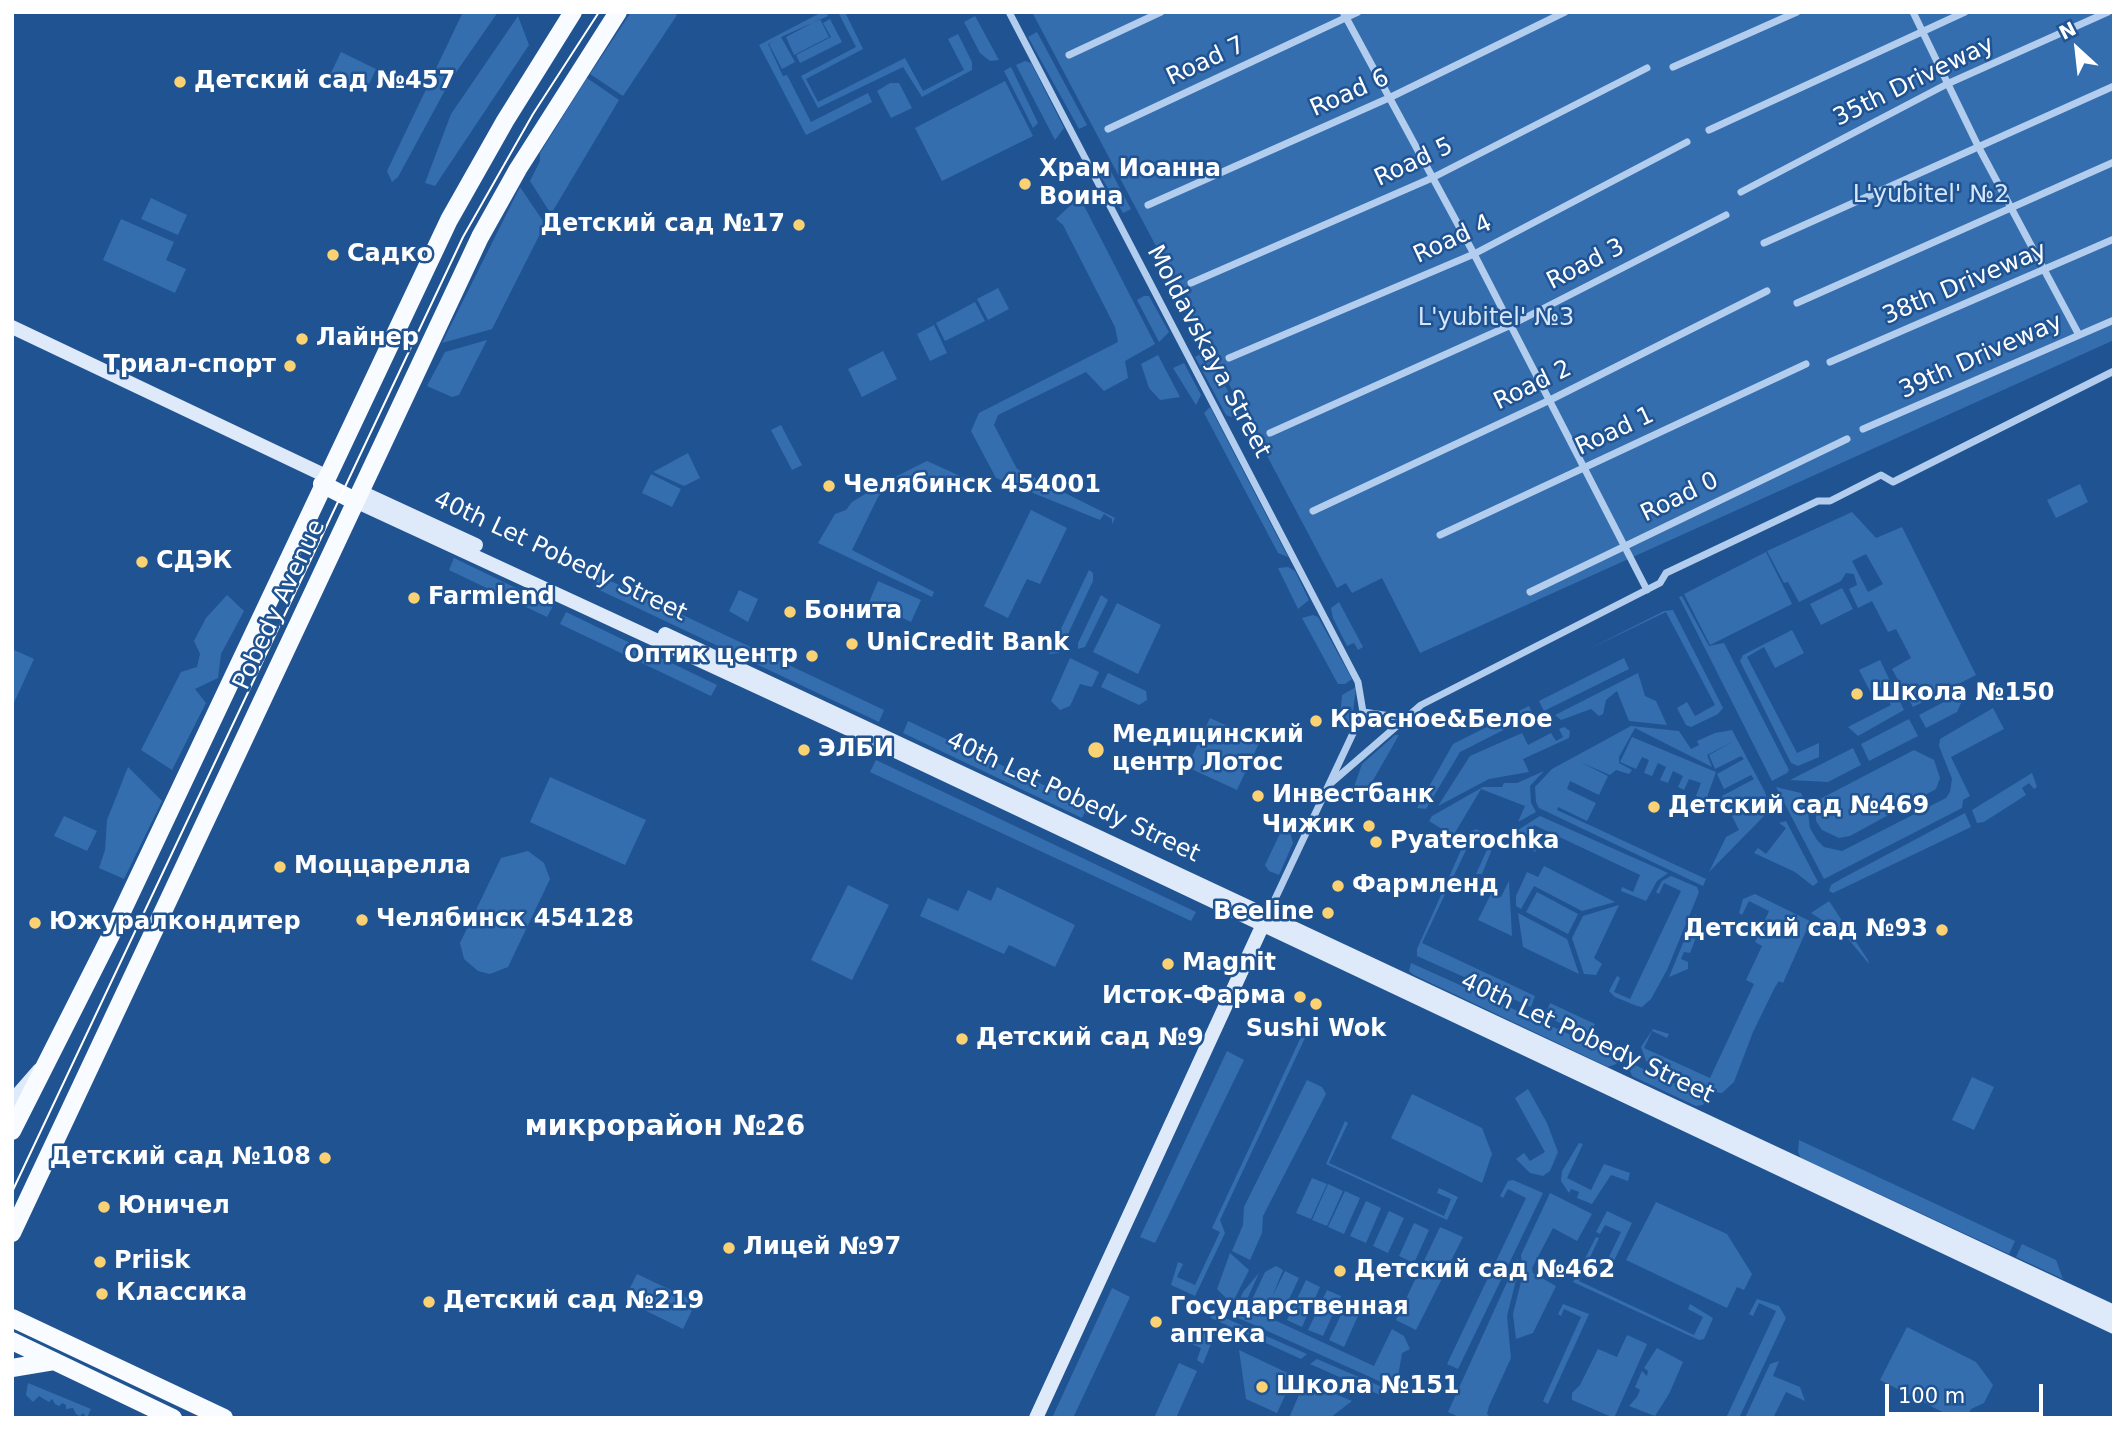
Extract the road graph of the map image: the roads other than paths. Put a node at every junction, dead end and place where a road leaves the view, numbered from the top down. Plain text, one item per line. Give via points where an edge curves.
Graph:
1 (573, 12) edge
2 (618, 12) edge
3 (1009, 12) edge
4 (1161, 12) edge
5 (1358, 12) edge
6 (1565, 12) edge
7 (1797, 12) edge
8 (1913, 12) edge
9 (1965, 12) edge
10 (2108, 12) edge
11 (1344, 15) edge
12 (1924, 33) junction
13 (1069, 55) dead end
14 (1674, 67) dead end
15 (1647, 68) dead end
16 (1948, 84) junction
17 (2114, 86) edge
18 (1391, 97) junction
19 (1108, 129) dead end
20 (1709, 130) dead end
21 (1687, 142) dead end
22 (1978, 146) junction
23 (2114, 162) edge
24 (1432, 178) junction
25 (1741, 192) dead end
26 (1148, 205) dead end
27 (2012, 207) junction
28 (1726, 215) dead end
29 (2114, 239) edge
30 (1764, 243) dead end
31 (1474, 254) junction
32 (2045, 271) junction
33 (1191, 283) dead end
34 (1767, 291) dead end
35 (1797, 303) dead end
36 (2114, 320) edge
37 (1511, 325) junction
38 (12, 327) edge
39 (12, 334) edge
40 (2079, 335) junction
41 (1229, 358) dead end
42 (1830, 362) dead end
43 (1806, 363) dead end
44 (2114, 371) edge
45 (1550, 400) junction
46 (1863, 429) dead end
47 (1270, 433) dead end
48 (1847, 439) dead end
49 (1586, 467) junction
50 (324, 480) junction
51 (357, 496) junction
52 (1313, 511) dead end
53 (1440, 535) dead end
54 (1626, 546) junction
55 (1647, 590) junction
56 (1530, 592) dead end
57 (1363, 712) junction
58 (1404, 718) junction
59 (1328, 786) junction
60 (1265, 921) junction
61 (50, 1059) junction
62 (12, 1101) edge
63 (12, 1131) edge
64 (1849, 1195) junction
65 (12, 1233) edge
66 (2114, 1312) edge
67 (12, 1318) edge
68 (2114, 1328) edge
69 (12, 1341) edge
70 (54, 1361) junction
71 (12, 1368) edge
72 (173, 1418) edge
73 (224, 1418) edge
74 (1035, 1418) edge

1 - 50 main road, Pobedy Avenue via 458,203
2 - 51 main road, Pobedy Avenue via 524,158 480,237
3 - 57 street, Moldavskaya Street via 1358,682
4 - 13 street
5 - 11 street, Road 7
6 - 18 street, Road 6
7 - 14 street
8 - 12 street
9 - 12 street
10 - 16 street, 35th Driveway
11 - 18 street
11 - 19 street, Road 7
12 - 16 street
12 - 20 street
15 - 24 street, Road 5
16 - 22 street
16 - 25 street, 35th Driveway
17 - 22 street
18 - 24 street
18 - 26 street, Road 6
21 - 31 street, Road 4
22 - 27 street
22 - 30 street
23 - 27 street
24 - 31 street
24 - 33 street, Road 5
27 - 32 street
27 - 35 street
28 - 37 street, Road 3
29 - 32 street, 38th Driveway
31 - 37 street
31 - 41 street, Road 4
32 - 40 street
32 - 42 street, 38th Driveway
34 - 45 street, Road 2
36 - 40 street, 39th Driveway
37 - 45 street
37 - 47 street, Road 3
38 - 50 street, 40th Let Pobedy Street
39 - 50 street, 40th Let Pobedy Street
40 - 46 street, 39th Driveway
43 - 49 street, Road 1
44 - 55 street via 1893,482 1881,475 1830,501 1818,501 1666,573
45 - 49 street
45 - 52 street, Road 2
48 - 54 street, Road 0
49 - 53 street, Road 1
49 - 54 street
50 - 51 main road, 40th Let Pobedy Street
50 - 61 main road, Pobedy Avenue
51 - 60 street, 40th Let Pobedy Street
51 - 65 main road, Pobedy Avenue
54 - 55 street
54 - 56 street, Road 0
55 - 58 street via 1421,705
57 - 58 street
57 - 59 street
58 - 59 street
59 - 60 street
60 - 64 street, 40th Let Pobedy Street
60 - 74 street
61 - 62 street
61 - 63 main road, Pobedy Avenue
64 - 66 street, 40th Let Pobedy Street
64 - 68 street, 40th Let Pobedy Street
67 - 73 main road
69 - 70 main road
70 - 71 main road
70 - 72 main road

